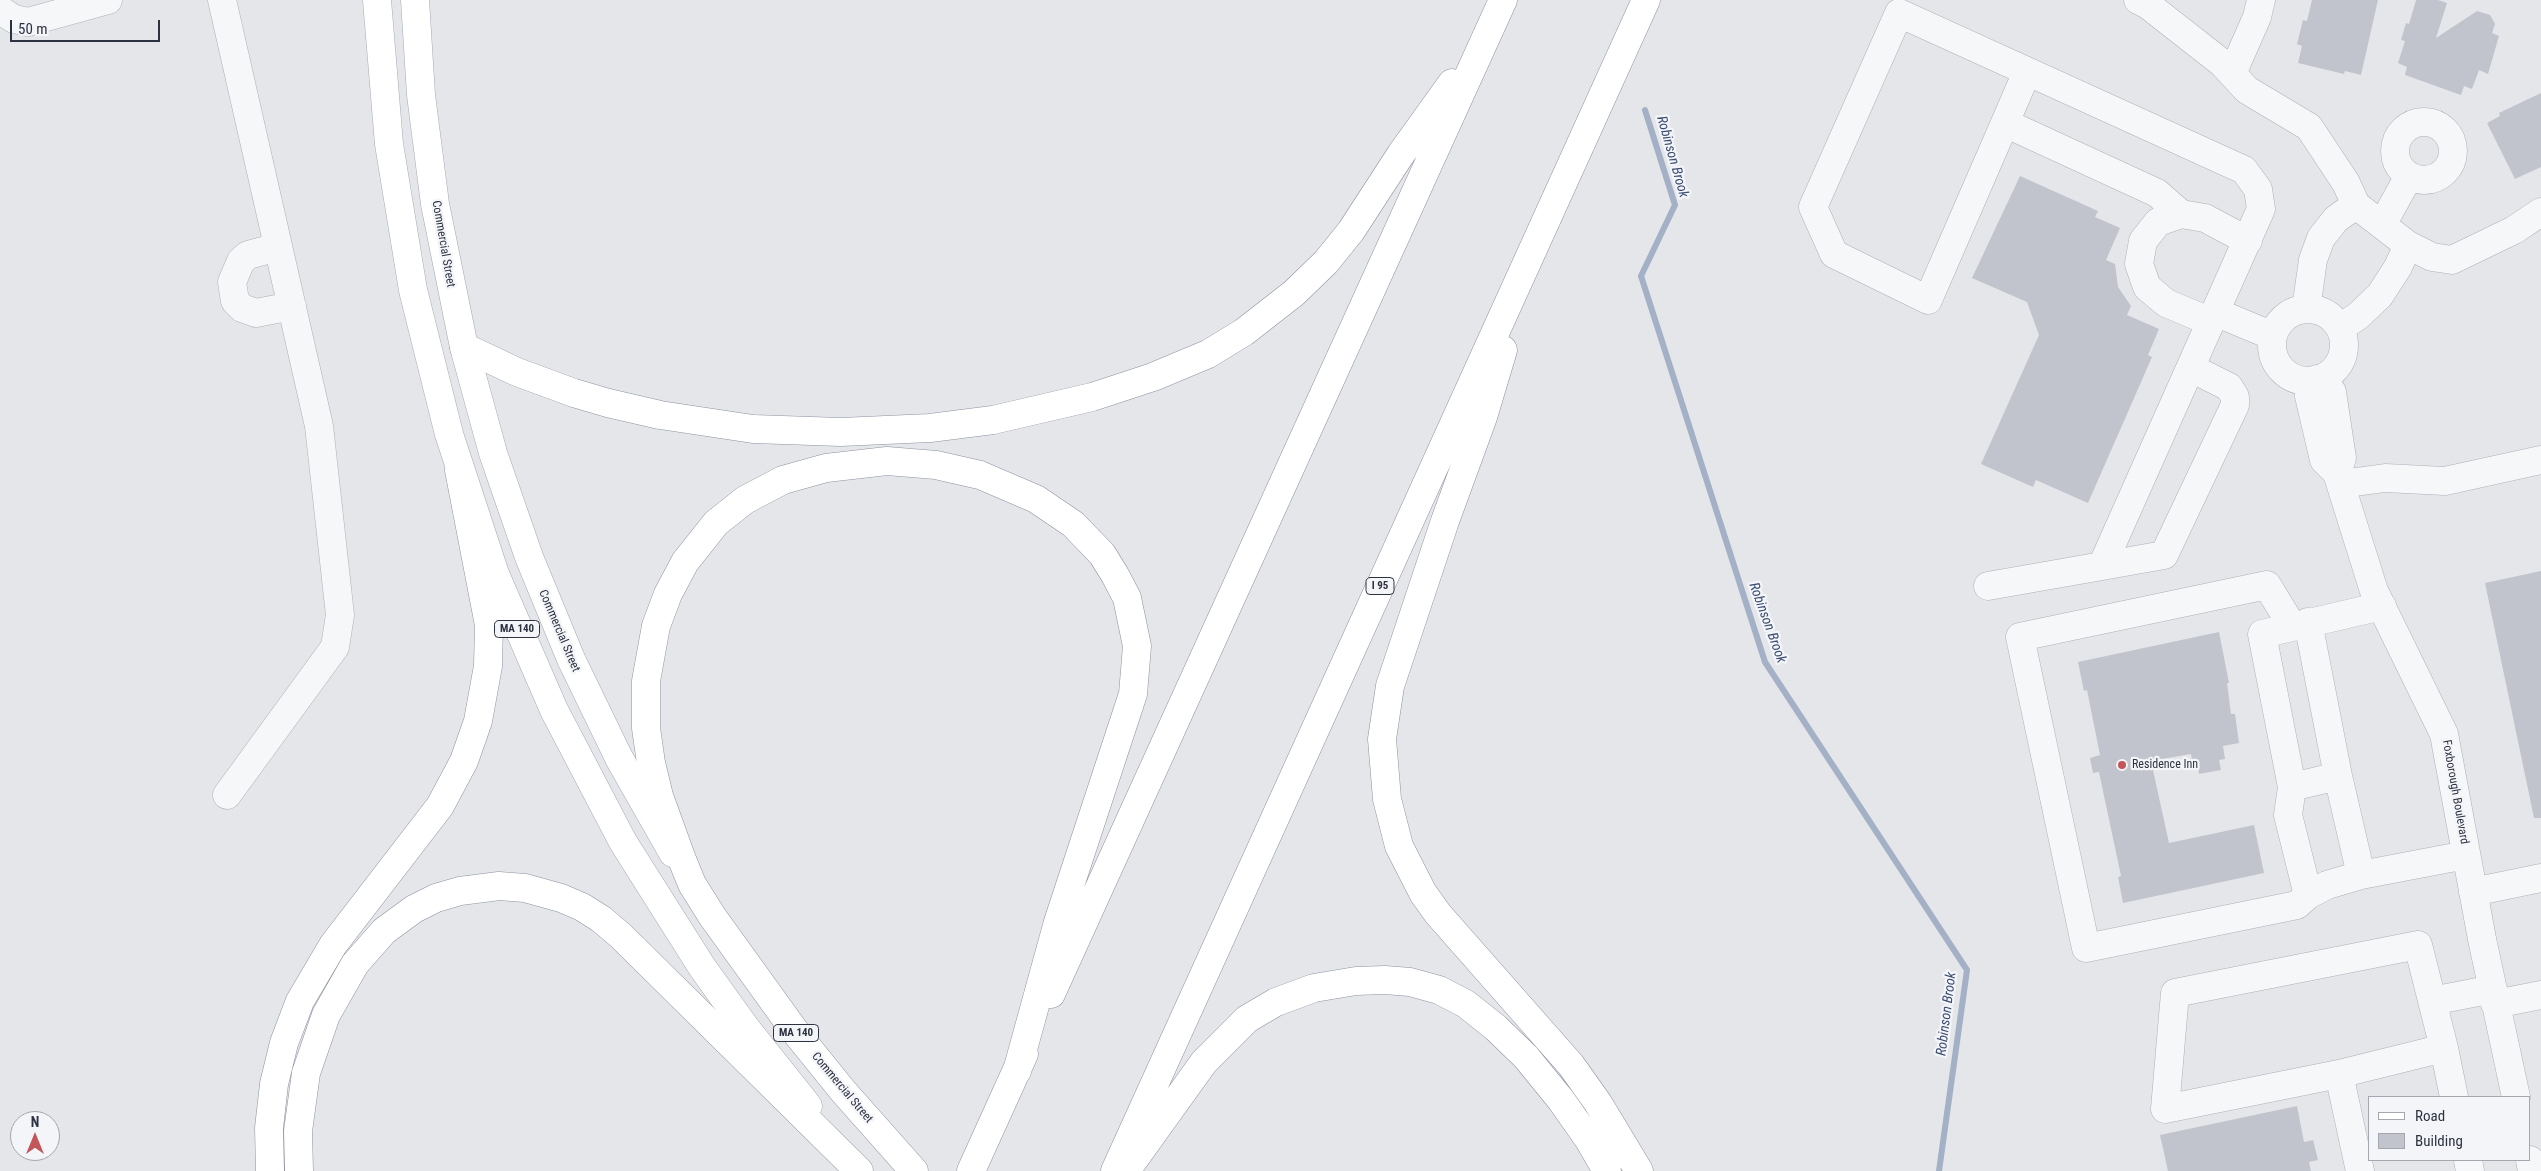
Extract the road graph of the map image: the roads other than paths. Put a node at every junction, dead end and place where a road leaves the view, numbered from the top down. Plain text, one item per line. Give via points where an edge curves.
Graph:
1 (108, 0) edge
2 (222, 0) edge
3 (377, 0) edge
4 (415, 0) edge
5 (1503, 0) edge
6 (1646, 0) edge
7 (2138, 0) edge
8 (2261, 0) edge
9 (0, 10) edge
10 (1486, 38) junction
11 (2027, 72) junction
12 (2232, 74) junction
13 (2005, 123) junction
14 (2409, 176) dead end
15 (2356, 205) junction
16 (2541, 212) edge
17 (2181, 214) junction
18 (2382, 225) junction
19 (2248, 241) junction
20 (2408, 245) junction
21 (278, 247) junction
22 (1530, 255) junction
23 (292, 306) junction
24 (2306, 309) junction
25 (2213, 317) junction
26 (2340, 328) junction
27 (2273, 336) junction
28 (464, 347) junction
29 (2191, 368) junction
30 (2318, 383) junction
31 (2541, 460) edge
32 (460, 470) junction
33 (2339, 478) junction
34 (2102, 566) junction
35 (1988, 586) dead end
36 (2382, 606) junction
37 (2300, 624) junction
38 (2338, 776) junction
39 (2292, 788) junction
40 (227, 796) dead end
41 (2466, 855) junction
42 (2361, 875) junction
43 (2541, 878) edge
44 (692, 884) junction
45 (2473, 892) junction
46 (2308, 895) junction
47 (2541, 995) edge
48 (2494, 996) junction
49 (2432, 1001) junction
50 (2444, 1048) junction
51 (1017, 1071) junction
52 (2338, 1074) junction
53 (2454, 1096) edge
54 (2516, 1096) edge
55 (270, 1171) edge
56 (299, 1171) edge
57 (859, 1171) edge
58 (865, 1171) edge
59 (914, 1171) edge
60 (971, 1171) edge
61 (1115, 1171) edge
62 (1126, 1171) edge
63 (1607, 1171) edge
64 (1639, 1171) edge
65 (2360, 1171) edge

1 - 9 street via 28,22 14,19
2 - 21 street
3 - 32 main road, MA 140 via 385,107 406,254 430,363
4 - 28 main road, Commercial Street / MA 140 via 429,167
5 - 10 main road
6 - 22 main road, I 95
7 - 12 street
8 - 12 street
10 - 28 main road via 1400,154 1351,231 1326,262 1294,293 1244,332 1208,354 1092,397 1002,418 930,428 841,432 753,429 683,420 621,407 517,372
10 - 51 main road
11 - 13 street
11 - 13 street via 1898,13 1813,206 1834,254 1928,300
11 - 19 street via 2244,170 2258,189 2261,209
12 - 15 street via 2247,90 2309,127 2346,183
13 - 17 street via 2157,193
14 - 18 street
15 - 18 street
15 - 24 street via 2336,219 2321,238 2313,260
16 - 20 street via 2508,234 2452,260 2432,257
17 - 19 street via 2205,218
17 - 25 street via 2158,222 2149,230 2139,252 2141,276 2155,296
18 - 20 street
19 - 25 street
20 - 26 street via 2380,296
21 - 23 street
21 - 23 street via 248,255 241,261 232,282 235,302 256,313
22 - 61 main road, I 95
22 - 64 main road via 1483,417 1390,686 1383,728 1384,780 1399,846 1423,893 1571,1065
23 - 40 street via 319,426 340,615 339,632 335,647
24 - 26 street via 2326,314
24 - 27 street via 2282,320
25 - 27 street
25 - 29 street
26 - 30 street via 2343,338 2341,358
27 - 30 street via 2273,355 2283,371 2300,380
28 - 44 main road, Commercial Street / MA 140 via 504,489 556,625 619,758
29 - 34 street
29 - 34 street via 2229,387 2235,397 2235,405 2164,556
30 - 33 street, Foxborough Boulevard via 2309,396 2324,460
31 - 33 street via 2445,481
32 - 55 main road via 489,625 488,666 478,721 464,761 443,801 333,945 300,1001 284,1043 274,1084 269,1128
32 - 58 main road, MA 140 via 495,574 524,644 570,744 623,842 676,929 745,1028
33 - 36 street, Foxborough Boulevard via 2374,591
34 - 35 street
36 - 37 street
36 - 41 street, Foxborough Boulevard via 2444,734
37 - 38 street
37 - 39 street via 2262,634
37 - 46 street via 2267,585 2020,637 2086,948 2297,905
38 - 39 street
38 - 42 street
39 - 46 street via 2288,815
41 - 42 street
41 - 45 street, Foxborough Boulevard
42 - 46 street via 2327,885
43 - 45 street
44 - 51 main road via 672,835 655,779 646,728 645,695 650,653 663,604 685,562 706,533 734,507 770,486 812,471 856,463 902,461 951,467 994,480 1036,499 1084,534 1116,574 1127,598 1137,658 1130,706 1058,922
44 - 59 main road, Commercial Street / MA 140 via 732,947 797,1034
45 - 48 street, Foxborough Boulevard
47 - 48 street
48 - 49 street
48 - 54 street, Foxborough Boulevard
49 - 50 street
49 - 52 street via 2418,945 2175,993 2165,1109
50 - 52 street
50 - 53 street
51 - 60 main road
52 - 65 street
56 - 57 main road via 298,1124 306,1073 326,1015 355,964 384,931 414,909 460,891 499,886 525,888 561,898 601,919
62 - 63 main road via 1204,1062 1247,1020 1300,992 1371,980 1430,986 1448,994 1486,1020 1544,1077

